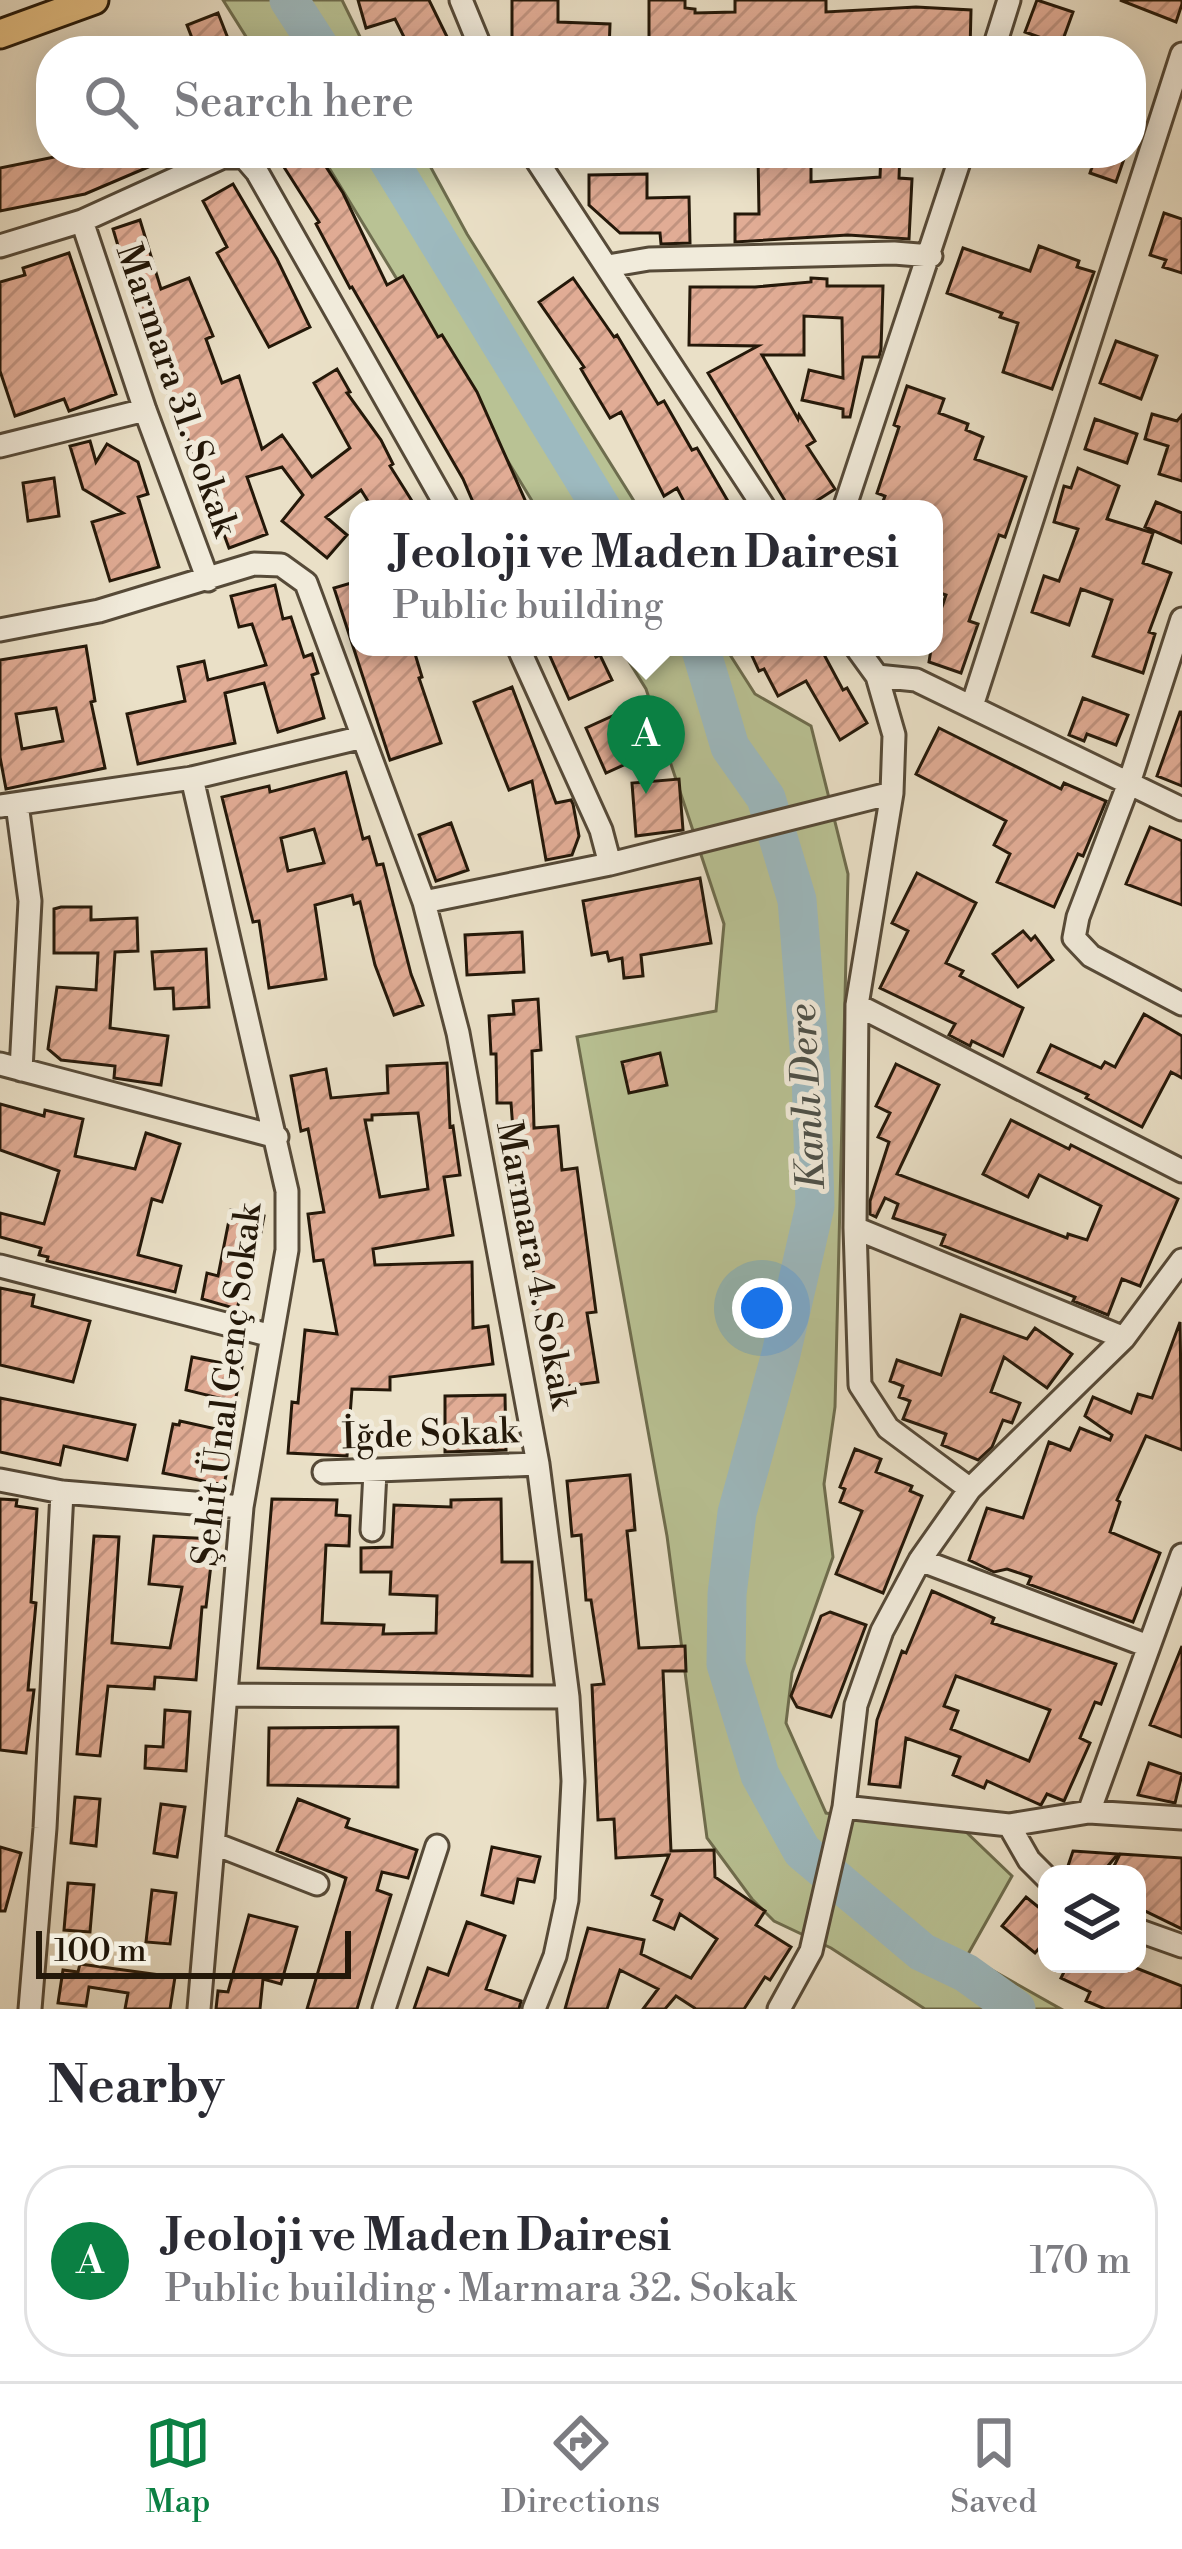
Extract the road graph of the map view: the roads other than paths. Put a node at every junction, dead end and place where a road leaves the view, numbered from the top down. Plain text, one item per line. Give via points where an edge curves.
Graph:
1 (94, 0) edge
2 (461, 0) edge
3 (1009, 0) edge
4 (0, 34) edge
5 (476, 36) edge
6 (998, 36) edge
7 (1182, 54) edge
8 (1146, 166) edge
9 (199, 168) edge
10 (253, 168) edge
11 (542, 168) edge
12 (957, 168) edge
13 (1145, 168) edge
14 (82, 221) junction
15 (0, 246) edge
16 (931, 256) junction
17 (608, 266) junction
18 (145, 410) junction
19 (0, 446) edge
20 (443, 500) edge
21 (759, 500) edge
22 (847, 500) edge
23 (208, 580) junction
24 (1182, 619) edge
25 (0, 630) edge
26 (522, 656) edge
27 (863, 656) edge
28 (877, 676) junction
29 (972, 706) junction
30 (362, 737) junction
31 (192, 778) junction
32 (1129, 782) junction
33 (892, 793) junction
34 (8, 805) edge
35 (1182, 809) edge
36 (610, 864) junction
37 (424, 902) junction
38 (1182, 1004) edge
39 (857, 1005) junction
40 (10, 1067) edge
41 (277, 1137) junction
42 (1182, 1171) edge
43 (855, 1228) junction
44 (1182, 1260) edge
45 (0, 1265) edge
46 (272, 1336) junction
47 (1124, 1338) junction
48 (538, 1464) junction
49 (324, 1472) dead end
50 (375, 1472) junction
51 (0, 1480) edge
52 (970, 1489) junction
53 (62, 1492) junction
54 (242, 1507) junction
55 (372, 1530) dead end
56 (1182, 1555) edge
57 (920, 1560) junction
58 (1148, 1646) junction
59 (228, 1695) junction
60 (568, 1697) junction
61 (844, 1807) junction
62 (1089, 1812) junction
63 (1182, 1818) edge
64 (1009, 1825) junction
65 (215, 1844) junction
66 (437, 1846) dead end
67 (1038, 1869) edge
68 (317, 1884) dead end
69 (1146, 1933) edge
70 (1182, 1946) edge
71 (30, 2009) edge
72 (199, 2009) edge
73 (384, 2009) edge
74 (534, 2009) edge
75 (779, 2009) edge

1 - 4 main road
2 - 5 street
3 - 6 street
7 - 8 street
9 - 14 street
10 - 20 street
11 - 17 street
12 - 16 street
13 - 29 street
14 - 15 street
14 - 18 street, Marmara 31. Sokak
16 - 17 street
16 - 22 street
17 - 21 street
18 - 19 street
18 - 23 street, Marmara 31. Sokak
23 - 25 street
23 - 30 street, Marmara 4. Sokak via 254,564 281,565 306,583
24 - 32 street
26 - 36 street
27 - 28 street
28 - 29 street via 916,680
28 - 33 street via 894,735
29 - 32 street
30 - 31 street
30 - 37 street, Marmara 4. Sokak
31 - 34 street
31 - 41 street, Şehit Ünal Genç Sokak
32 - 35 street
32 - 38 street via 1074,938 1090,956
33 - 36 street
33 - 39 street
34 - 40 street via 30,901
36 - 37 street
37 - 48 street, Marmara 4. Sokak via 458,1033
39 - 42 street
39 - 43 street
40 - 41 street
41 - 46 street, Şehit Ünal Genç Sokak via 286,1250
43 - 47 street
43 - 52 street via 860,1385 888,1428
44 - 47 street
45 - 46 street
46 - 54 street, Şehit Ünal Genç Sokak
47 - 52 street
48 - 50 street, İğde Sokak
48 - 60 street, Marmara 4. Sokak
49 - 50 street, İğde Sokak
50 - 55 street
51 - 53 street
52 - 57 street
53 - 54 street
53 - 71 street
54 - 59 street, Şehit Ünal Genç Sokak
56 - 58 street
57 - 58 street
57 - 61 street via 882,1631 856,1705
58 - 62 street
59 - 60 street
59 - 65 street, Şehit Ünal Genç Sokak
60 - 74 street, Marmara 4. Sokak via 568,1900
61 - 64 street
61 - 75 street via 812,1951
62 - 63 street
62 - 64 street
64 - 67 street
65 - 68 street
65 - 72 street, Şehit Ünal Genç Sokak
66 - 73 street
69 - 70 street

